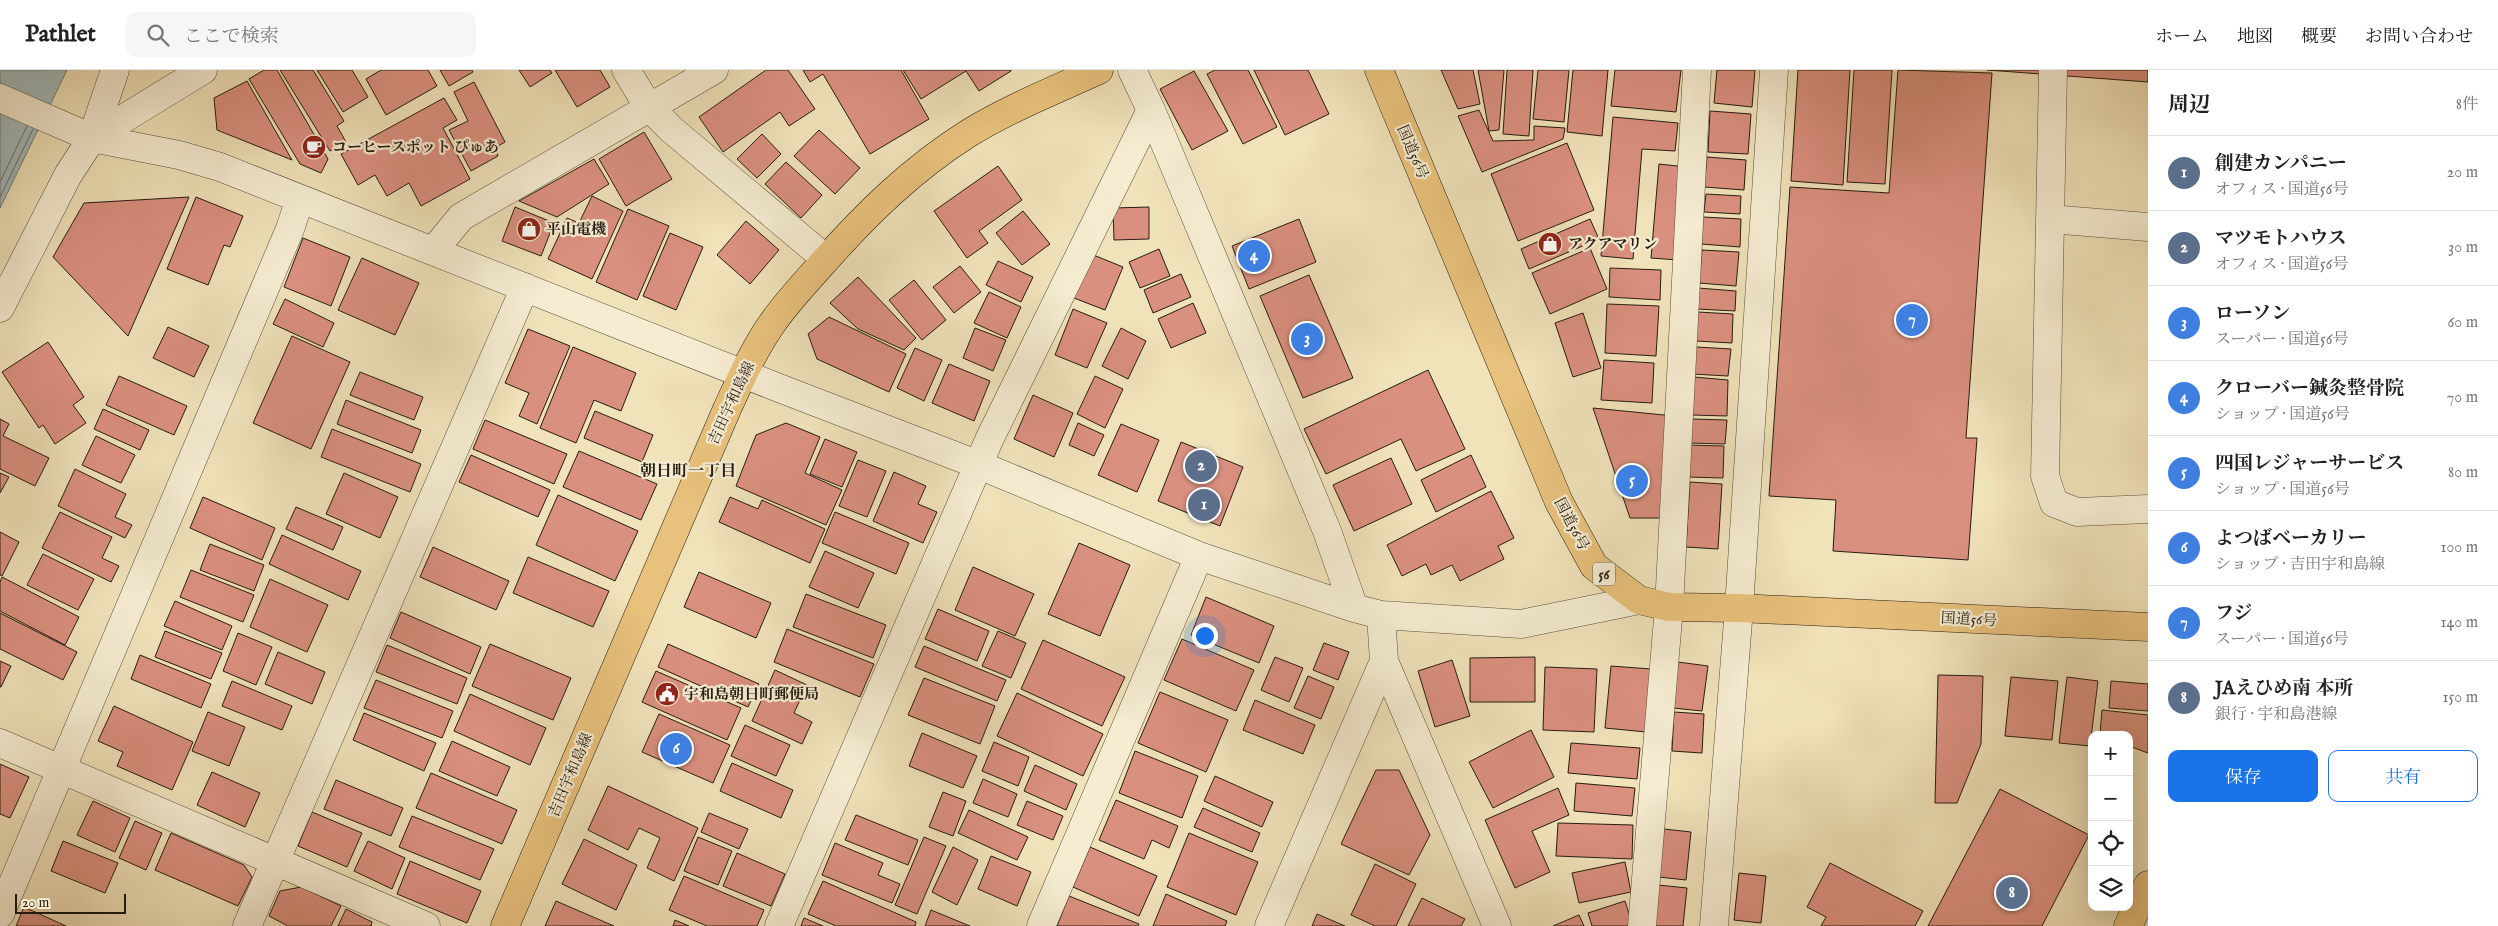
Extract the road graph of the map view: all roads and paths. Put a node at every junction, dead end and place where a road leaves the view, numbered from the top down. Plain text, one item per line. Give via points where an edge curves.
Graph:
1 (115, 70) edge
2 (203, 70) edge
3 (626, 70) edge
4 (714, 70) edge
5 (1099, 70) edge
6 (1132, 70) edge
7 (1379, 70) edge
8 (1697, 70) edge
9 (1774, 70) edge
10 (2053, 70) edge
11 (0, 98) edge
12 (648, 106) junction
13 (1151, 110) junction
14 (92, 138) junction
15 (300, 199) junction
16 (2050, 219) junction
17 (2148, 228) edge
18 (434, 250) junction
19 (826, 259) junction
20 (525, 287) junction
21 (0, 308) edge
22 (743, 373) junction
23 (979, 464) junction
24 (2148, 510) edge
25 (1199, 556) junction
26 (1639, 600) junction
27 (1669, 607) junction
28 (1354, 608) junction
29 (1739, 608) junction
30 (1381, 615) junction
31 (2148, 627) edge
32 (1384, 661) junction
33 (0, 742) edge
34 (62, 769) junction
35 (276, 860) junction
36 (2148, 885) edge
37 (0, 914) edge
38 (247, 926) edge
39 (426, 926) edge
40 (505, 926) edge
41 (779, 926) edge
42 (1041, 926) edge
43 (1269, 926) edge
44 (1497, 926) edge
45 (1642, 926) edge
46 (1714, 926) edge
47 (2128, 926) edge

1 - 14 street
2 - 14 street
3 - 12 street
4 - 12 street
5 - 19 main road, 吉田宇和島線 via 970,133 923,164 860,221
6 - 13 street
7 - 26 main road, 国道56号 / 56 via 1559,502 1594,566
8 - 27 street
9 - 29 street
10 - 16 street
11 - 14 street
12 - 18 street via 461,217
12 - 19 street
13 - 23 street
13 - 28 street via 1326,531
14 - 15 street via 179,155 220,167
14 - 21 street via 68,176
15 - 18 street
15 - 34 street
16 - 17 street
16 - 24 street via 2045,476 2054,504 2077,512
18 - 20 street
19 - 22 main road, 吉田宇和島線 via 770,326
20 - 22 street
20 - 35 street
22 - 23 street
22 - 40 main road, 吉田宇和島線
23 - 25 street
23 - 41 street
25 - 28 street
25 - 42 street
26 - 27 main road, 国道56号 / 56
26 - 30 street via 1521,624
27 - 29 main road, 国道56号 / 56
27 - 45 street
28 - 30 street
29 - 31 main road, 国道56号 / 56
29 - 46 street
30 - 32 street
32 - 43 street
32 - 44 street
33 - 34 street
34 - 35 street
34 - 37 street
35 - 38 street
35 - 39 street
36 - 47 main road

